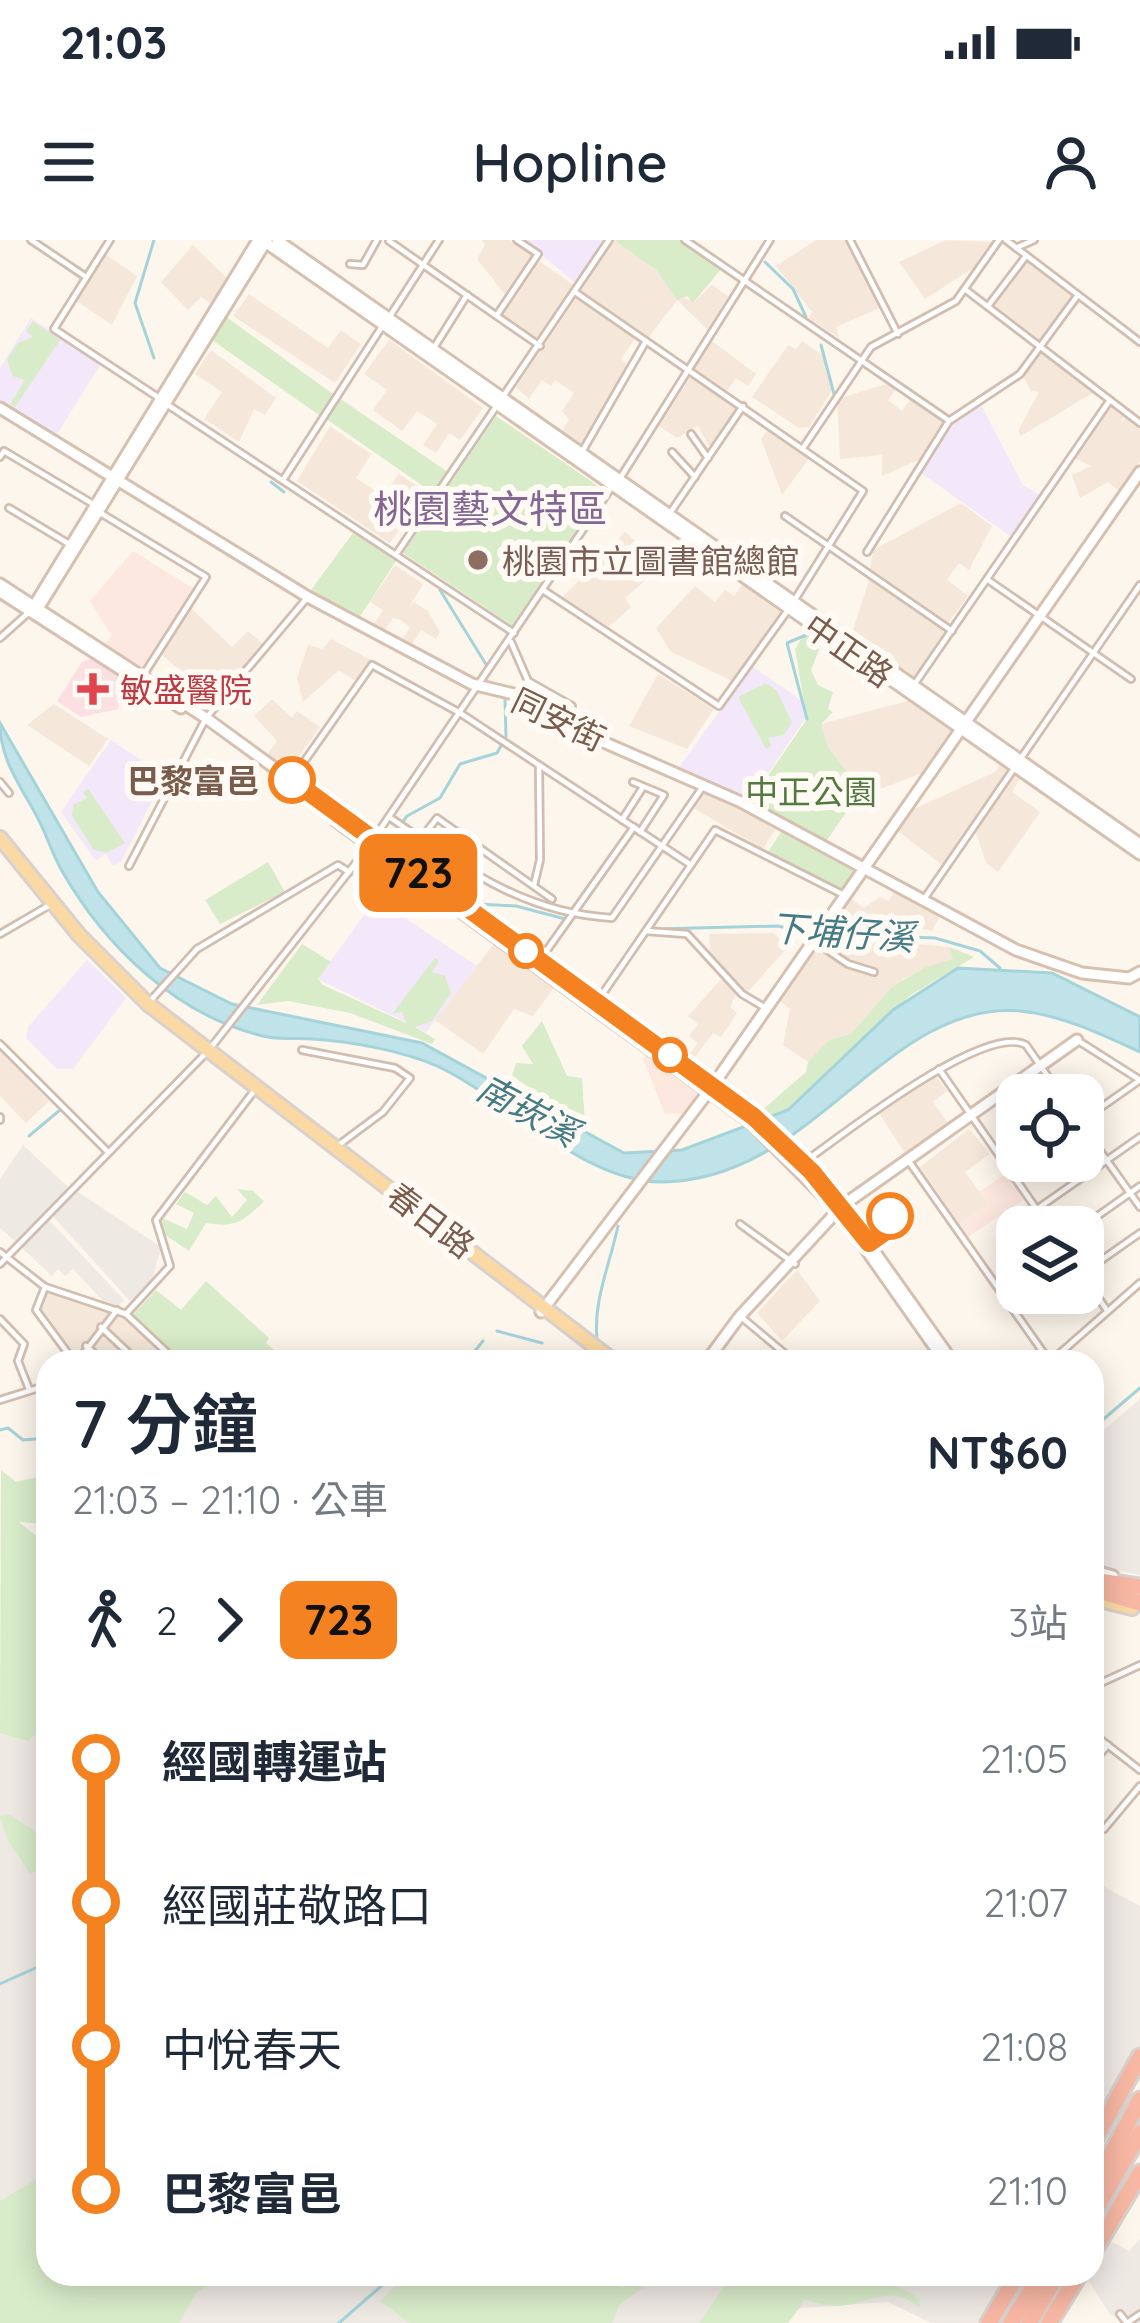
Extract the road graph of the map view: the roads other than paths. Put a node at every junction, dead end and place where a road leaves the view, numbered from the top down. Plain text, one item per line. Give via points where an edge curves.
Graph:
1 (31, 240) edge
2 (110, 240) edge
3 (266, 240) edge
4 (377, 240) edge
5 (439, 240) edge
6 (517, 240) edge
7 (609, 240) edge
8 (685, 240) edge
9 (770, 240) edge
10 (850, 240) edge
11 (1002, 240) edge
12 (1034, 240) edge
13 (389, 241) edge
14 (1016, 248) junction
15 (1026, 256) junction
16 (350, 263) dead end
17 (424, 263) junction
18 (87, 277) junction
19 (746, 279) junction
20 (966, 290) junction
21 (575, 292) junction
22 (467, 295) junction
23 (1078, 295) junction
24 (988, 307) junction
25 (496, 315) junction
26 (386, 321) junction
27 (898, 334) junction
28 (646, 340) junction
29 (1140, 342) edge
30 (540, 346) junction
31 (1040, 346) junction
32 (433, 349) junction
33 (862, 359) junction
34 (689, 369) junction
35 (162, 400) junction
36 (1109, 400) junction
37 (501, 402) junction
38 (743, 406) junction
39 (0, 408) edge
40 (949, 421) junction
41 (1140, 423) edge
42 (691, 434) dead end
43 (803, 448) junction
44 (672, 452) dead end
45 (579, 454) junction
46 (0, 457) edge
47 (708, 458) junction
48 (1140, 472) edge
49 (695, 477) junction
50 (113, 480) junction
51 (283, 481) junction
52 (616, 483) junction
53 (9, 508) dead end
54 (96, 508) junction
55 (785, 516) dead end
56 (667, 518) junction
57 (69, 544) junction
58 (829, 545) junction
59 (867, 552) dead end
60 (395, 555) junction
61 (988, 580) junction
62 (1140, 585) edge
63 (0, 588) edge
64 (543, 590) junction
65 (308, 597) junction
66 (792, 605) junction
67 (35, 607) junction
68 (1039, 617) junction
69 (952, 631) junction
70 (512, 636) junction
71 (0, 638) edge
72 (1093, 654) junction
73 (141, 678) junction
74 (1131, 679) dead end
75 (528, 680) junction
76 (478, 686) junction
77 (912, 688) junction
78 (518, 695) junction
79 (572, 706) dead end
80 (460, 713) junction
81 (206, 721) junction
82 (964, 726) junction
83 (1017, 764) junction
84 (539, 766) junction
85 (292, 780) junction
86 (0, 782) edge
87 (633, 782) dead end
88 (704, 785) junction
89 (643, 787) junction
90 (10, 793) dead end
91 (389, 817) junction
92 (622, 820) junction
93 (637, 830) junction
94 (423, 836) junction
95 (0, 842) edge
96 (371, 843) junction
97 (1140, 844) edge
98 (662, 846) junction
99 (1140, 854) edge
100 (691, 865) junction
101 (129, 866) dead end
102 (866, 868) junction
103 (349, 872) junction
104 (534, 886) junction
105 (846, 896) junction
106 (552, 899) dead end
107 (924, 899) junction
108 (51, 904) junction
109 (569, 918) junction
110 (647, 929) junction
111 (0, 934) edge
112 (815, 940) junction
113 (539, 961) junction
114 (874, 972) dead end
115 (1140, 972) edge
116 (150, 1003) junction
117 (595, 1005) junction
118 (767, 1009) junction
119 (1080, 1041) joint
120 (0, 1044) edge
121 (210, 1050) junction
122 (302, 1050) dead end
123 (938, 1067) junction
124 (1041, 1067) junction
125 (1046, 1074) edge
126 (1140, 1080) edge
127 (245, 1081) junction
128 (711, 1089) junction
129 (1104, 1108) edge
130 (972, 1117) junction
131 (1140, 1136) edge
132 (782, 1147) junction
133 (333, 1149) junction
134 (996, 1151) edge
135 (108, 1152) junction
136 (1104, 1157) edge
137 (1106, 1160) junction
138 (803, 1162) junction
139 (909, 1162) junction
140 (1140, 1186) edge
141 (1130, 1193) junction
142 (1041, 1206) edge
143 (1140, 1208) edge
144 (841, 1210) junction
145 (1104, 1211) edge
146 (740, 1224) dead end
147 (1140, 1233) edge
148 (3, 1255) edge
149 (1104, 1259) edge
150 (793, 1263) junction
151 (0, 1264) edge
152 (1140, 1283) edge
153 (45, 1287) junction
154 (1104, 1306) edge
155 (1106, 1309) junction
156 (117, 1310) junction
157 (543, 1310) junction
158 (126, 1314) junction
159 (742, 1317) junction
160 (0, 1319) edge
161 (100, 1327) junction
162 (86, 1346) junction
163 (66, 1350) edge
164 (84, 1350) edge
165 (90, 1350) edge
166 (125, 1350) edge
167 (164, 1350) edge
168 (595, 1350) edge
169 (717, 1350) edge
170 (781, 1350) edge
171 (940, 1350) edge
172 (1042, 1350) edge
173 (1063, 1350) edge
174 (36, 1387) edge
175 (28, 1389) junction
176 (0, 1400) edge
177 (1104, 1578) edge
178 (1104, 1584) edge
179 (1140, 1595) edge
180 (1104, 1597) edge
181 (1140, 1665) edge
182 (1104, 1682) edge
183 (1104, 1742) edge
184 (1108, 1745) junction
185 (1104, 1750) edge
186 (1140, 1770) edge
187 (1140, 1786) edge
188 (1104, 1829) edge
189 (1140, 2061) edge
190 (1140, 2100) edge
191 (1104, 2123) edge
192 (1104, 2130) edge
193 (1140, 2133) edge
194 (1104, 2168) edge
195 (1137, 2171) edge
196 (1104, 2195) edge
197 (1104, 2231) edge
198 (1014, 2286) edge
199 (1034, 2286) edge
200 (1051, 2286) edge
201 (1072, 2286) edge
202 (1120, 2314) dead end
203 (1140, 2314) edge
204 (992, 2323) edge
205 (1011, 2323) edge
206 (1029, 2323) edge
207 (1049, 2323) edge

1 - 18 street
2 - 18 street
3 - 26 street, 中正路
3 - 35 street
4 - 16 street via 363,265
5 - 17 street
6 - 25 street via 538,254
7 - 21 street
8 - 19 street
9 - 19 street
10 - 27 street
11 - 14 street
11 - 20 street
12 - 14 street
13 - 17 street
14 - 15 street
15 - 23 street
15 - 24 street
17 - 22 street
17 - 26 street
18 - 35 street via 54,329
19 - 33 street
19 - 34 street
20 - 24 street
20 - 27 street
21 - 28 street
21 - 30 street
22 - 25 street
22 - 32 street
23 - 29 street
23 - 31 street
24 - 31 street
25 - 30 street
26 - 32 street, 中正路
26 - 37 street, 中正路
26 - 51 street
27 - 33 street
28 - 34 street
28 - 45 street
30 - 37 street
31 - 36 street
31 - 40 street via 1020,374
32 - 37 street, 中正路
33 - 40 street
33 - 43 street
34 - 38 street
34 - 52 street
35 - 50 street
35 - 51 street
36 - 41 street
36 - 61 street
37 - 45 street, 中正路
37 - 52 street, 中正路
37 - 60 street
38 - 43 street
38 - 47 street
39 - 50 street, 同安街
40 - 59 street
42 - 47 street
43 - 58 street via 863,491
44 - 49 street
45 - 52 street, 中正路
46 - 54 street via 4,451
47 - 49 street
48 - 68 street
49 - 56 street
50 - 54 street
50 - 65 street, 同安街
51 - 60 street
52 - 56 street, 中正路
52 - 64 street
53 - 57 street
54 - 57 street
54 - 67 street
54 - 73 street via 206,577
55 - 58 street
56 - 66 street, 中正路
57 - 67 street
58 - 66 street
58 - 69 street
60 - 70 street
61 - 68 street
61 - 69 street
62 - 72 street
63 - 67 street
64 - 66 street via 718,706
64 - 70 street
65 - 76 street, 同安街
65 - 81 street
66 - 77 street, 中正路
67 - 71 street
67 - 73 street
68 - 72 street
68 - 82 street
69 - 77 street
70 - 75 street
70 - 76 street
72 - 74 street
72 - 83 street
73 - 81 street
75 - 78 street
75 - 79 street
76 - 78 street, 同安街
76 - 80 street
77 - 82 street, 中正路
78 - 88 street, 同安街
80 - 84 street
80 - 85 street via 372,665
80 - 91 street
81 - 85 street
81 - 96 street
81 - 101 street
82 - 83 street, 中正路
82 - 102 street
83 - 97 street, 中正路
83 - 99 street, 中正路
83 - 107 street
84 - 92 street
84 - 104 street
85 - 96 street
86 - 90 street
87 - 89 street
88 - 98 street
88 - 102 street, 同安街
89 - 92 street
89 - 93 street via 664,795
91 - 94 street
91 - 96 street
92 - 93 street
93 - 98 street
93 - 109 street
94 - 104 street via 437,818
94 - 109 street via 509,896
95 - 108 main road, 春日路
96 - 103 street
96 - 113 street
96 - 117 street
98 - 100 street
98 - 109 street via 612,918
100 - 105 street via 715,830
100 - 110 street
102 - 105 street
102 - 107 street, 同安街
103 - 116 street via 338,865 197,949
103 - 121 street
104 - 106 street
105 - 112 street
107 - 115 street, 同安街 via 1010,947 1082,973
108 - 111 street
108 - 116 main road, 春日路
109 - 113 street
110 - 117 street
110 - 118 street via 687,934 742,994
112 - 114 street
112 - 118 street
113 - 117 street
116 - 121 main road, 春日路
117 - 128 street
118 - 128 street
119 - 124 street
119 - 126 street
120 - 135 street
121 - 127 main road, 春日路
121 - 135 street
122 - 133 street via 410,1078 383,1112
123 - 124 street via 1016,1040
123 - 130 street
123 - 138 street
124 - 125 street
124 - 130 street
126 - 129 street
127 - 133 main road, 春日路
127 - 158 street via 156,1220 170,1266
128 - 132 street
128 - 157 street
130 - 134 street
130 - 139 street
131 - 137 street
132 - 138 street
132 - 144 street
133 - 157 main road, 春日路
135 - 148 street
136 - 137 street
137 - 141 street
137 - 142 street
138 - 144 street
139 - 144 street
139 - 172 street
140 - 141 street
141 - 143 street
141 - 145 street
144 - 150 street
144 - 171 street
146 - 150 street
147 - 149 street
148 - 151 street
148 - 153 street
150 - 159 street
152 - 155 street
153 - 156 street
153 - 163 street via 37,1310
154 - 155 street
155 - 173 street
156 - 158 street
156 - 161 street
157 - 168 main road, 春日路
158 - 167 street
159 - 169 street
159 - 170 street
160 - 175 street via 23,1344 18,1361
161 - 162 street
161 - 166 street
162 - 164 street
162 - 165 street
174 - 175 street
175 - 176 street
177 - 179 main road
178 - 179 highway
179 - 180 main road
181 - 182 street
183 - 184 street
184 - 185 street
184 - 186 street
187 - 188 street
189 - 191 highway
189 - 192 street
190 - 194 highway
193 - 196 highway
195 - 197 highway
198 - 204 highway
199 - 205 highway
200 - 206 highway
201 - 207 highway
202 - 203 street via 1126,2323

